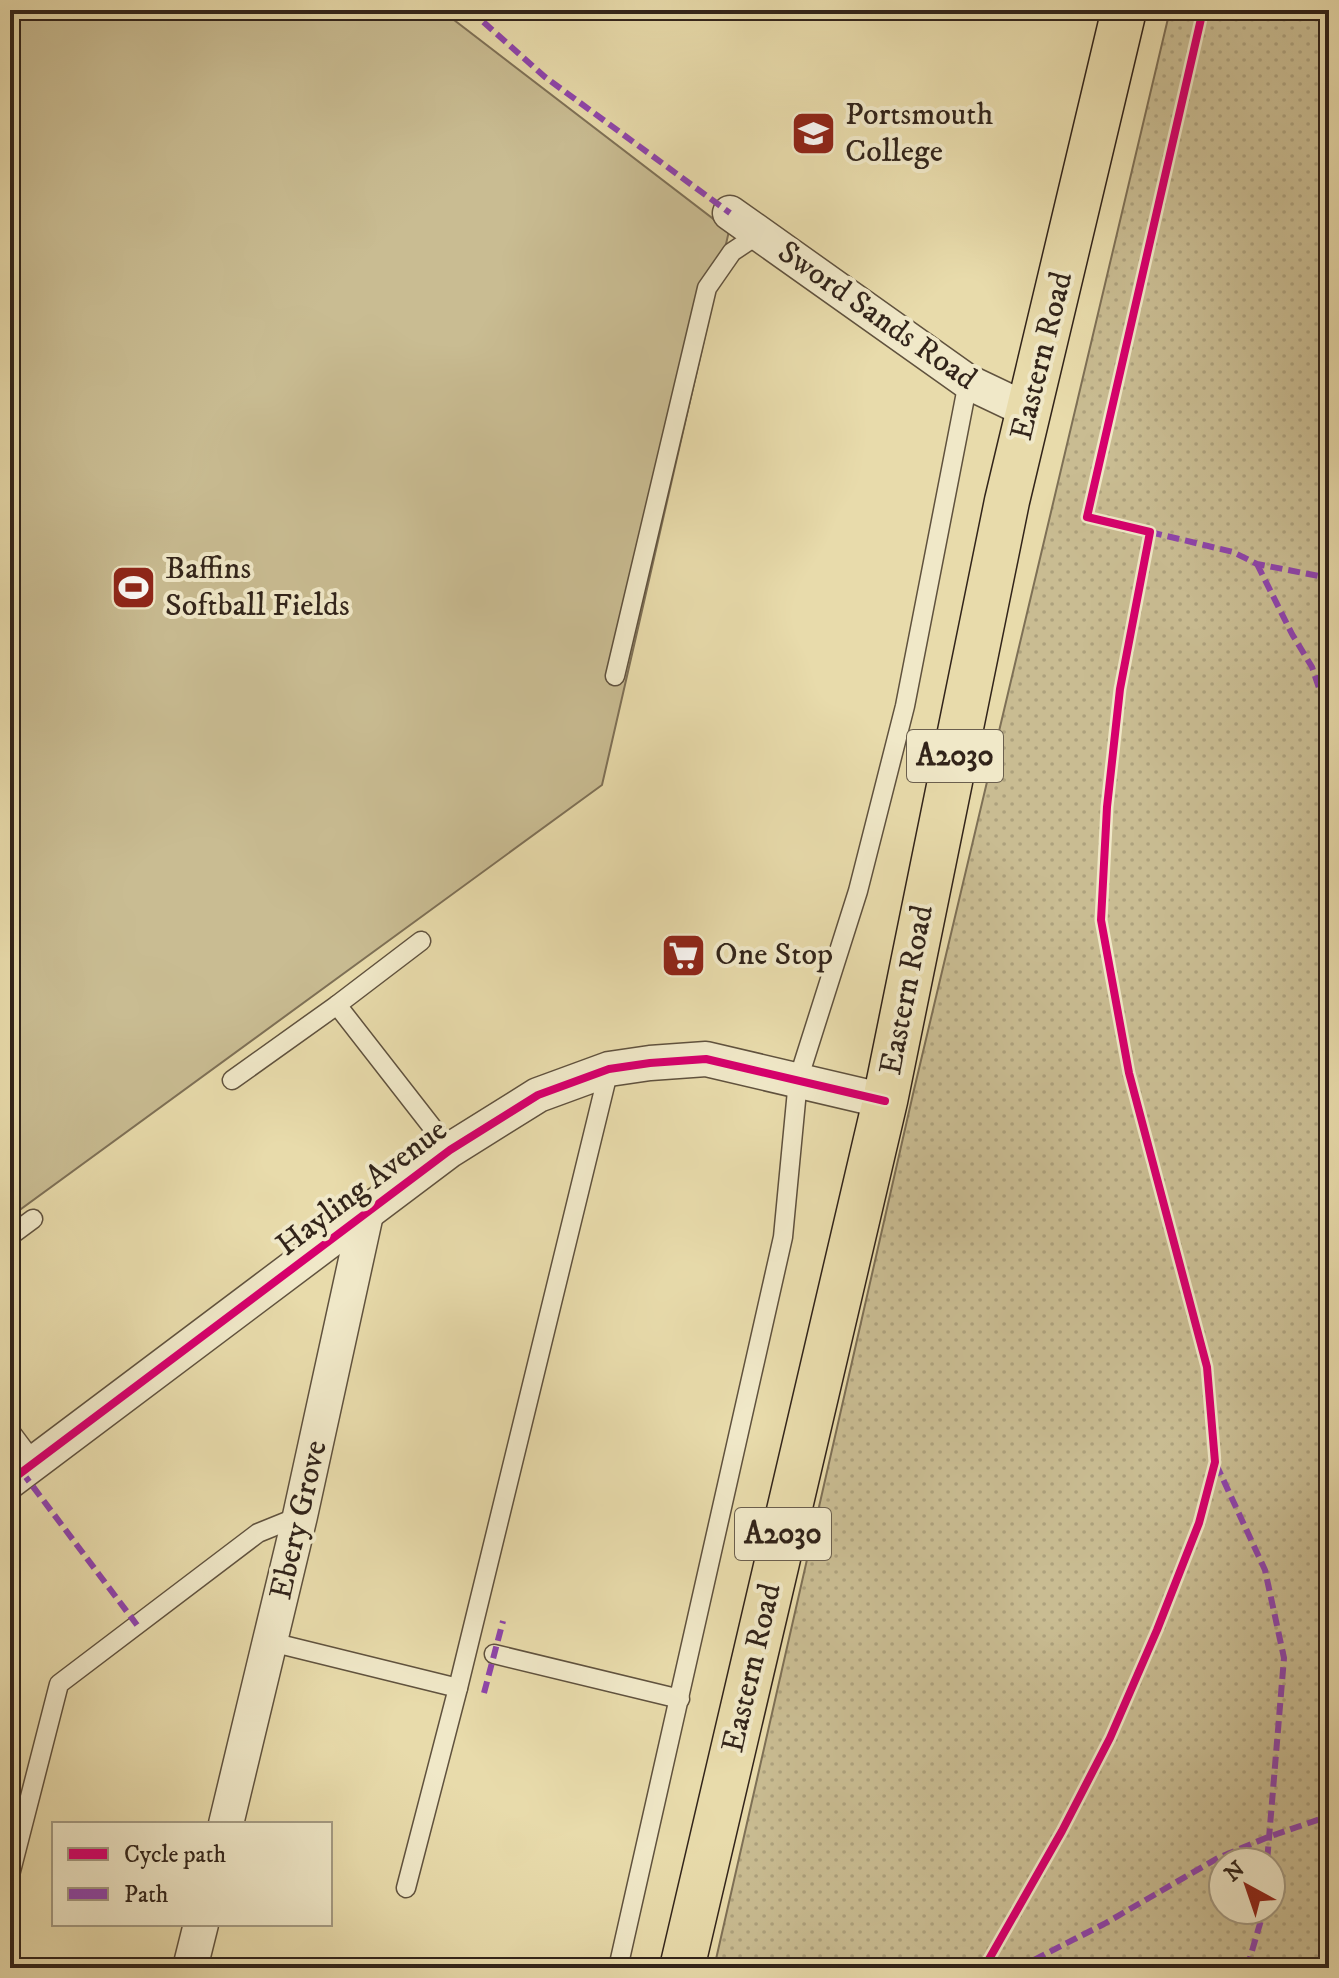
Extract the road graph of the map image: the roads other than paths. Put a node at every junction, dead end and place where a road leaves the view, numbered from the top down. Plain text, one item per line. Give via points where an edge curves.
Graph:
1 (1124, 10) edge
2 (730, 213) dead end
3 (759, 234) junction
4 (968, 382) junction
5 (1029, 411) junction
6 (615, 676) dead end
7 (421, 941) dead end
8 (337, 1005) junction
9 (609, 1069) junction
10 (232, 1080) dead end
11 (798, 1080) junction
12 (885, 1101) junction
13 (450, 1150) junction
14 (366, 1214) junction
15 (33, 1219) dead end
16 (10, 1236) edge
17 (10, 1431) edge
18 (22, 1472) edge
19 (300, 1516) junction
20 (271, 1642) junction
21 (494, 1654) dead end
22 (458, 1688) junction
23 (680, 1699) junction
24 (226, 1822) edge
25 (10, 1875) edge
26 (406, 1888) dead end
27 (200, 1926) edge
28 (190, 1968) edge
29 (618, 1968) edge
30 (682, 1968) edge

1 - 5 main road, Eastern Road / A2030
2 - 3 street, Sword Sands Road
3 - 4 street, Sword Sands Road
3 - 6 lane via 732,252 707,288
4 - 5 street, Sword Sands Road
4 - 11 lane via 905,706 858,891
5 - 12 main road, Eastern Road / A2030
7 - 8 lane
8 - 10 lane
8 - 13 lane
9 - 11 street, Hayling Avenue via 706,1059
9 - 13 street, Hayling Avenue via 538,1095
9 - 22 lane
11 - 12 street, Hayling Avenue
11 - 23 lane via 783,1237
12 - 30 main road, Eastern Road / A2030
13 - 14 street, Hayling Avenue
14 - 18 street, Hayling Avenue
14 - 19 street, Ebery Grove
15 - 16 lane
17 - 18 lane
19 - 20 street, Ebery Grove
19 - 25 lane via 258,1533 59,1684
20 - 22 lane
20 - 24 street, Ebery Grove
21 - 23 lane
22 - 26 lane
23 - 29 lane
27 - 28 street

